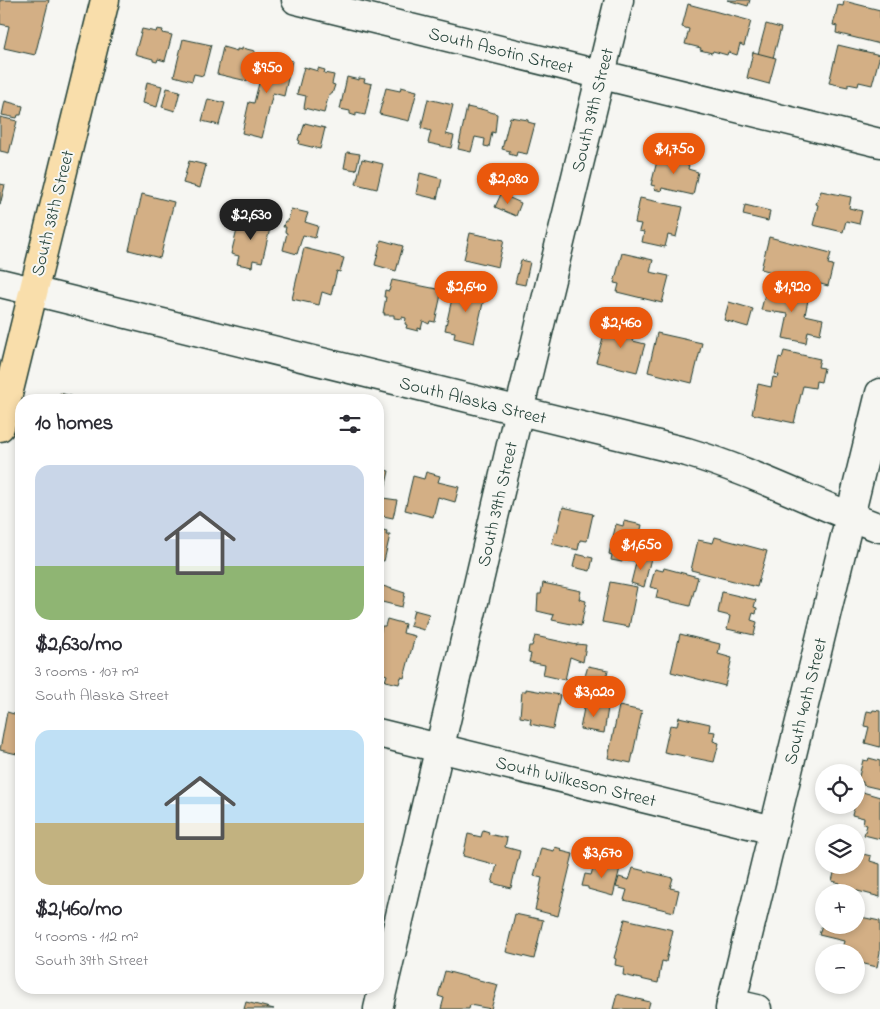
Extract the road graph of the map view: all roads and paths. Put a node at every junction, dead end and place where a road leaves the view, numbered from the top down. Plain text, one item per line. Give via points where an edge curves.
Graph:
1 (105, 0) edge
2 (296, 0) edge
3 (619, 0) edge
4 (601, 75) junction
5 (880, 143) edge
6 (0, 283) edge
7 (33, 291) junction
8 (880, 393) edge
9 (519, 411) junction
10 (0, 427) edge
11 (850, 517) junction
12 (880, 528) edge
13 (384, 734) edge
14 (440, 748) junction
15 (773, 830) junction
16 (384, 984) edge
17 (382, 994) edge
18 (739, 1007) edge
19 (378, 1009) edge

1 - 7 main road, South 38th Street
2 - 4 street, South Asotin Street
3 - 4 street, South 39th Street
4 - 5 street, South Asotin Street
4 - 9 street, South 39th Street
6 - 7 street, South Alaska Street
7 - 9 street, South Alaska Street
7 - 10 main road, South 38th Street
8 - 11 street, South 40th Street
9 - 11 street, South Alaska Street via 713,460
9 - 14 street, South 39th Street
11 - 12 street, South Alaska Street
11 - 15 street, South 40th Street
13 - 14 street, South Wilkeson Street
14 - 15 street, South Wilkeson Street
14 - 16 street, South 39th Street
15 - 18 street, South 40th Street
17 - 19 street, South 39th Street

